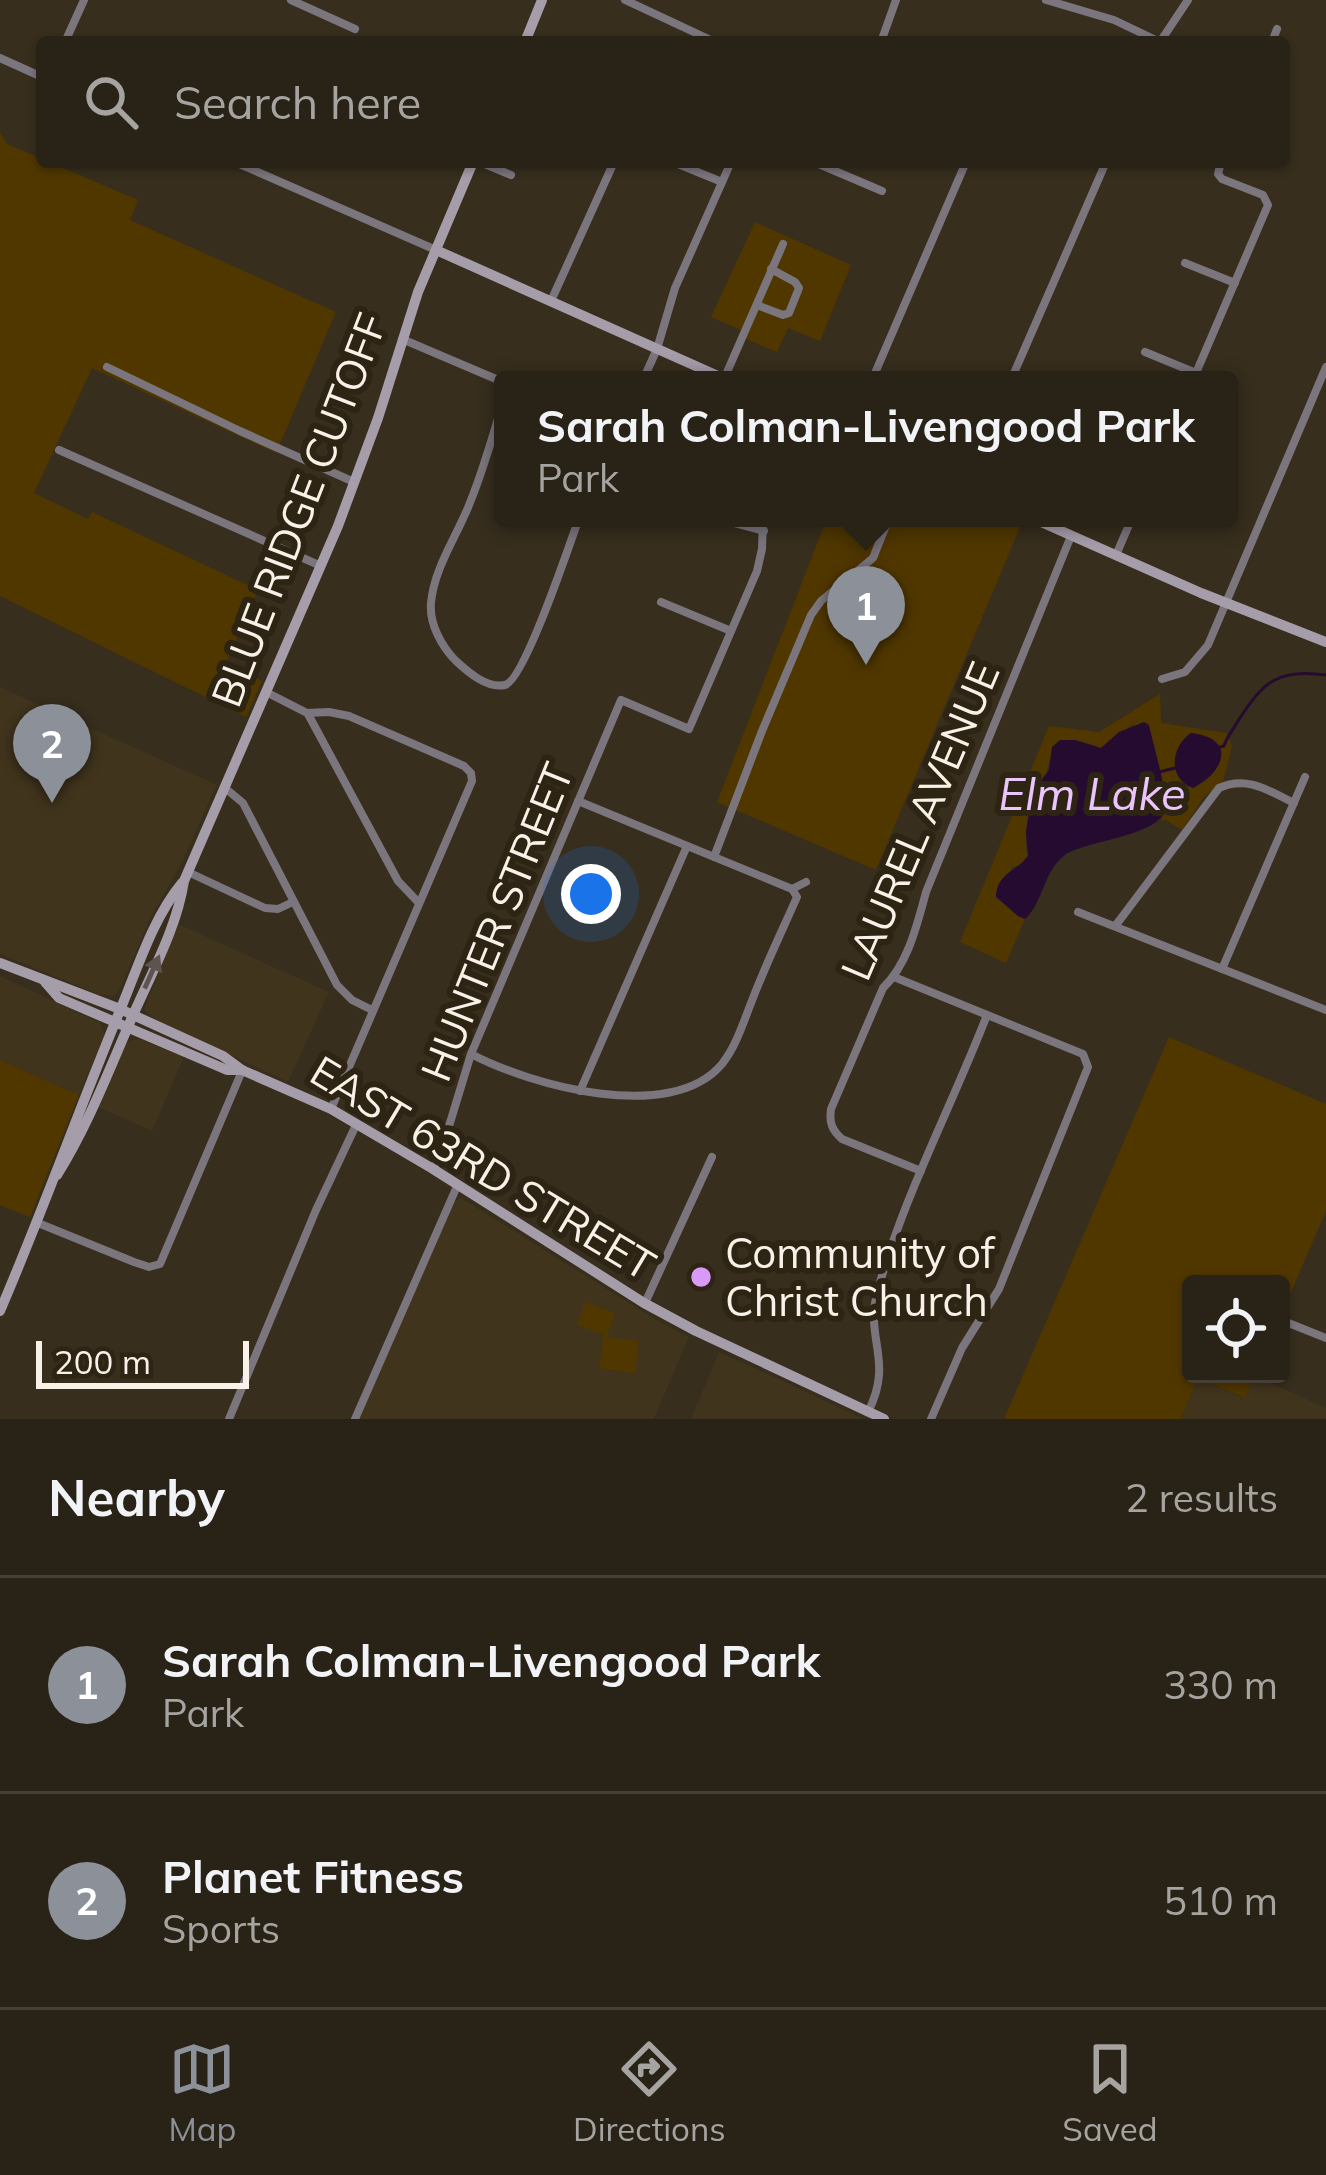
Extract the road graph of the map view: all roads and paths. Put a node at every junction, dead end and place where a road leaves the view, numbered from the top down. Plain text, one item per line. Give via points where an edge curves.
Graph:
1 (84, 0) edge
2 (291, 0) edge
3 (542, 0) edge
4 (625, 0) edge
5 (655, 0) edge
6 (896, 0) edge
7 (1046, 0) edge
8 (1087, 0) edge
9 (1188, 0) edge
10 (1082, 10) junction
11 (650, 11) junction
12 (356, 29) dead end
13 (1277, 29) dead end
14 (68, 36) edge
15 (527, 36) edge
16 (703, 36) edge
17 (882, 36) edge
18 (1147, 36) edge
19 (1164, 36) edge
20 (1274, 36) edge
21 (0, 58) edge
22 (36, 74) edge
23 (249, 168) edge
24 (473, 168) edge
25 (493, 168) edge
26 (611, 168) edge
27 (688, 168) edge
28 (728, 168) edge
29 (838, 168) edge
30 (964, 168) edge
31 (1100, 168) edge
32 (1220, 168) edge
33 (512, 175) dead end
34 (722, 182) junction
35 (882, 191) dead end
36 (783, 244) dead end
37 (436, 250) junction
38 (1185, 263) dead end
39 (771, 269) junction
40 (1234, 284) junction
41 (551, 301) junction
42 (757, 305) junction
43 (401, 338) junction
44 (657, 349) junction
45 (1145, 352) dead end
46 (107, 367) dead end
47 (1326, 368) edge
48 (647, 371) edge
49 (707, 371) edge
50 (728, 371) edge
51 (876, 371) edge
52 (1015, 371) edge
53 (1183, 371) edge
54 (1198, 371) edge
55 (494, 378) edge
56 (494, 430) edge
57 (58, 450) dead end
58 (354, 482) junction
59 (576, 527) edge
60 (749, 527) edge
61 (764, 527) edge
62 (886, 527) edge
63 (1052, 527) edge
64 (1128, 527) edge
65 (764, 531) junction
66 (1071, 536) junction
67 (1115, 556) junction
68 (321, 566) junction
69 (661, 602) dead end
70 (1225, 602) junction
71 (731, 631) junction
72 (1326, 642) edge
73 (1162, 679) dead end
74 (266, 692) junction
75 (308, 713) junction
76 (1305, 777) dead end
77 (224, 787) junction
78 (578, 801) junction
79 (1294, 803) junction
80 (687, 846) junction
81 (714, 857) junction
82 (186, 877) junction
83 (806, 882) dead end
84 (792, 889) junction
85 (293, 902) junction
86 (418, 902) junction
87 (1078, 912) dead end
88 (1116, 926) junction
89 (0, 963) edge
90 (1222, 969) junction
91 (894, 977) junction
92 (45, 982) junction
93 (373, 1010) junction
94 (1326, 1010) edge
95 (127, 1012) junction
96 (988, 1015) junction
97 (121, 1026) junction
98 (471, 1054) junction
99 (242, 1070) junction
100 (580, 1091) junction
101 (331, 1109) junction
102 (357, 1123) junction
103 (712, 1157) dead end
104 (433, 1168) junction
105 (921, 1171) junction
106 (458, 1184) junction
107 (38, 1223) junction
108 (644, 1303) junction
109 (0, 1311) edge
110 (1290, 1324) edge
111 (1326, 1338) edge
112 (868, 1412) junction
113 (229, 1419) edge
114 (355, 1419) edge
115 (883, 1419) edge
116 (932, 1419) edge

1 - 14 street
2 - 12 street
3 - 15 main road
4 - 11 street
5 - 11 street
6 - 17 street
7 - 10 street
8 - 10 street
9 - 19 street
10 - 18 street
11 - 16 street
13 - 20 street
21 - 22 street
23 - 37 street
24 - 37 main road, BLUE RIDGE CUTOFF
25 - 33 street
26 - 41 street
27 - 34 street
28 - 34 street
29 - 35 street
30 - 51 street
31 - 52 street
32 - 40 street via 1222,178 1263,195 1268,205
34 - 44 street
36 - 39 street
37 - 41 main road
37 - 43 main road, BLUE RIDGE CUTOFF
38 - 40 street
39 - 42 street
39 - 42 street via 799,288 789,313
40 - 54 street
41 - 44 main road
42 - 50 street
43 - 55 street
43 - 58 main road, BLUE RIDGE CUTOFF
44 - 48 street
44 - 49 main road
45 - 53 street
46 - 58 street
47 - 70 street
56 - 59 street via 431,603 435,629 467,672 500,686 517,677
57 - 68 street
58 - 68 main road, BLUE RIDGE CUTOFF
60 - 65 street
61 - 65 street
62 - 81 street via 873,558 811,615
63 - 66 main road
64 - 67 street
65 - 71 street
66 - 67 main road
66 - 91 street, LAUREL AVENUE
67 - 70 main road
68 - 74 main road, BLUE RIDGE CUTOFF
69 - 71 street
70 - 72 main road
70 - 73 street via 1199,658
71 - 78 street, HUNTER STREET via 689,729 621,700
74 - 75 street
74 - 77 main road, BLUE RIDGE CUTOFF
75 - 86 street via 398,881
75 - 86 street via 349,716 471,773
76 - 79 street
77 - 82 main road, BLUE RIDGE CUTOFF
77 - 85 street via 243,803
78 - 80 street
78 - 98 street, HUNTER STREET
79 - 88 street via 1246,782 1219,788
79 - 90 street
80 - 81 street
80 - 100 street
81 - 84 street
82 - 85 street via 265,908
82 - 95 main road, BLUE RIDGE CUTOFF via 176,916
83 - 84 street
84 - 100 street via 797,897 722,1064 679,1092
85 - 93 street via 337,985
86 - 93 street
87 - 88 street
88 - 90 street
89 - 92 main road, EAST 63RD STREET
90 - 94 street
91 - 96 street
91 - 105 street, LAUREL AVENUE via 829,1118 842,1139
92 - 95 main road, EAST 63RD STREET
92 - 97 main road, EAST 63RD STREET via 59,998
93 - 101 street
95 - 97 main road, BLUE RIDGE CUTOFF
95 - 99 main road, EAST 63RD STREET
96 - 105 street
96 - 116 street via 1085,1057 1088,1067 999,1289
97 - 99 main road, EAST 63RD STREET
97 - 107 main road, BLUE RIDGE CUTOFF
98 - 100 street
98 - 104 street, HUNTER STREET
99 - 101 main road, EAST 63RD STREET
99 - 107 street via 155,1266
101 - 102 main road, EAST 63RD STREET
102 - 104 main road, EAST 63RD STREET
102 - 113 street
103 - 108 street
104 - 106 main road, EAST 63RD STREET
105 - 112 street via 876,1298 881,1375
106 - 108 main road, EAST 63RD STREET
106 - 114 street
107 - 109 main road, BLUE RIDGE CUTOFF
108 - 112 main road, EAST 63RD STREET
110 - 111 street
112 - 115 main road, EAST 63RD STREET

